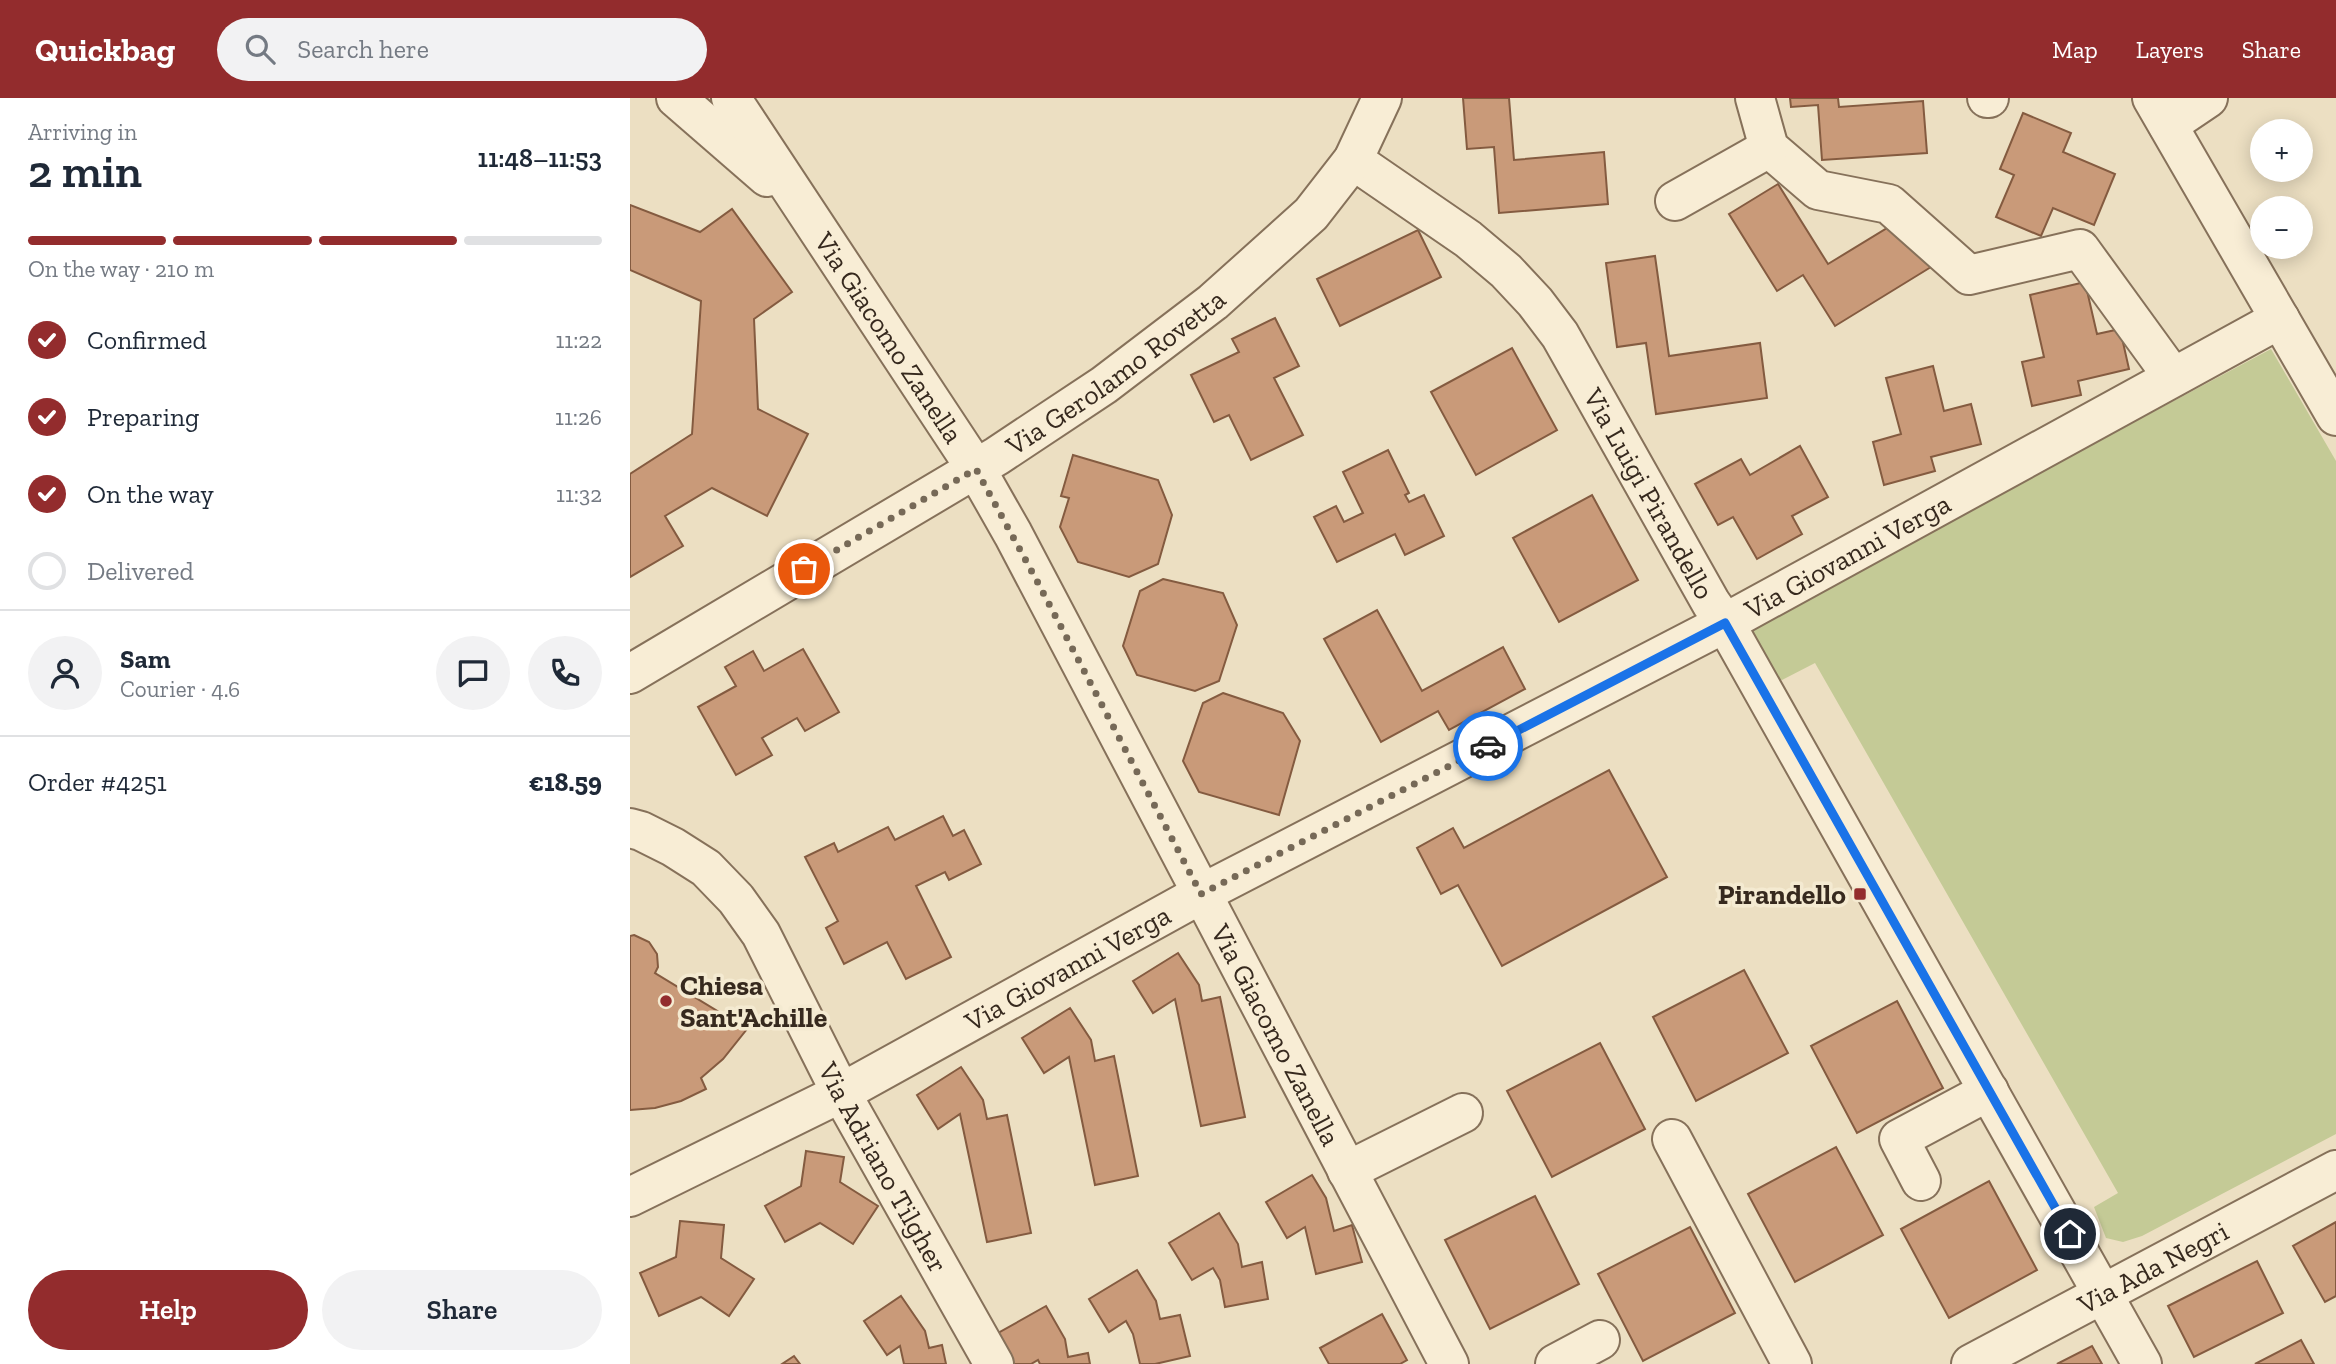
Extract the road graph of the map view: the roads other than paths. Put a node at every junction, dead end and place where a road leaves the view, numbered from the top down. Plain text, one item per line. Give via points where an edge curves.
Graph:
1 (677, 98) edge
2 (731, 98) edge
3 (1382, 98) edge
4 (1755, 98) edge
5 (2208, 98) edge
6 (2160, 112) edge
7 (1769, 148) junction
8 (1353, 160) junction
9 (1675, 201) dead end
10 (805, 209) junction
11 (2280, 319) junction
12 (2173, 377) junction
13 (2336, 416) edge
14 (976, 469) junction
15 (1725, 623) junction
16 (630, 674) edge
17 (630, 828) edge
18 (1201, 894) junction
19 (1989, 1091) junction
20 (841, 1093) junction
21 (1462, 1114) dead end
22 (1671, 1139) dead end
23 (2336, 1170) edge
24 (1347, 1171) junction
25 (1922, 1181) dead end
26 (630, 1197) edge
27 (2103, 1292) junction
28 (1600, 1340) dead end
29 (994, 1364) edge
30 (1449, 1364) edge
31 (1555, 1364) edge
32 (1792, 1364) edge
33 (1970, 1364) edge
34 (2142, 1364) edge

1 - 10 street
2 - 10 street, Via Giacomo Zanella
3 - 8 street, Via Gerolamo Rovetta
4 - 7 street
5 - 6 street
6 - 11 street
7 - 9 street
7 - 12 street via 1818,191 1889,204 1969,275 2080,248
8 - 14 street, Via Gerolamo Rovetta via 1311,214 1213,302 1104,385
8 - 15 street, Via Luigi Pirandello via 1468,239 1535,302 1560,335
10 - 14 street, Via Giacomo Zanella
11 - 12 street, Via Giovanni Verga
11 - 13 street
12 - 15 street, Via Giovanni Verga
14 - 16 street, Via Gerolamo Rovetta
14 - 18 street, Via Giacomo Zanella
15 - 18 street, Via Giovanni Verga
15 - 19 street, Via Luigi Pirandello
17 - 20 street, Via Adriano Tilgher via 673,847 706,869 736,899 761,934
18 - 20 street, Via Giovanni Verga
18 - 24 street, Via Giacomo Zanella
19 - 25 street via 1899,1139
19 - 27 street, Via Luigi Pirandello
20 - 26 street, Via Giovanni Verga
20 - 29 street, Via Adriano Tilgher
21 - 24 street
22 - 32 street
23 - 27 street, Via Ada Negri
24 - 30 street, Via Giacomo Zanella
27 - 33 street, Via Ada Negri
27 - 34 street, Via Luigi Pirandello
28 - 31 street

